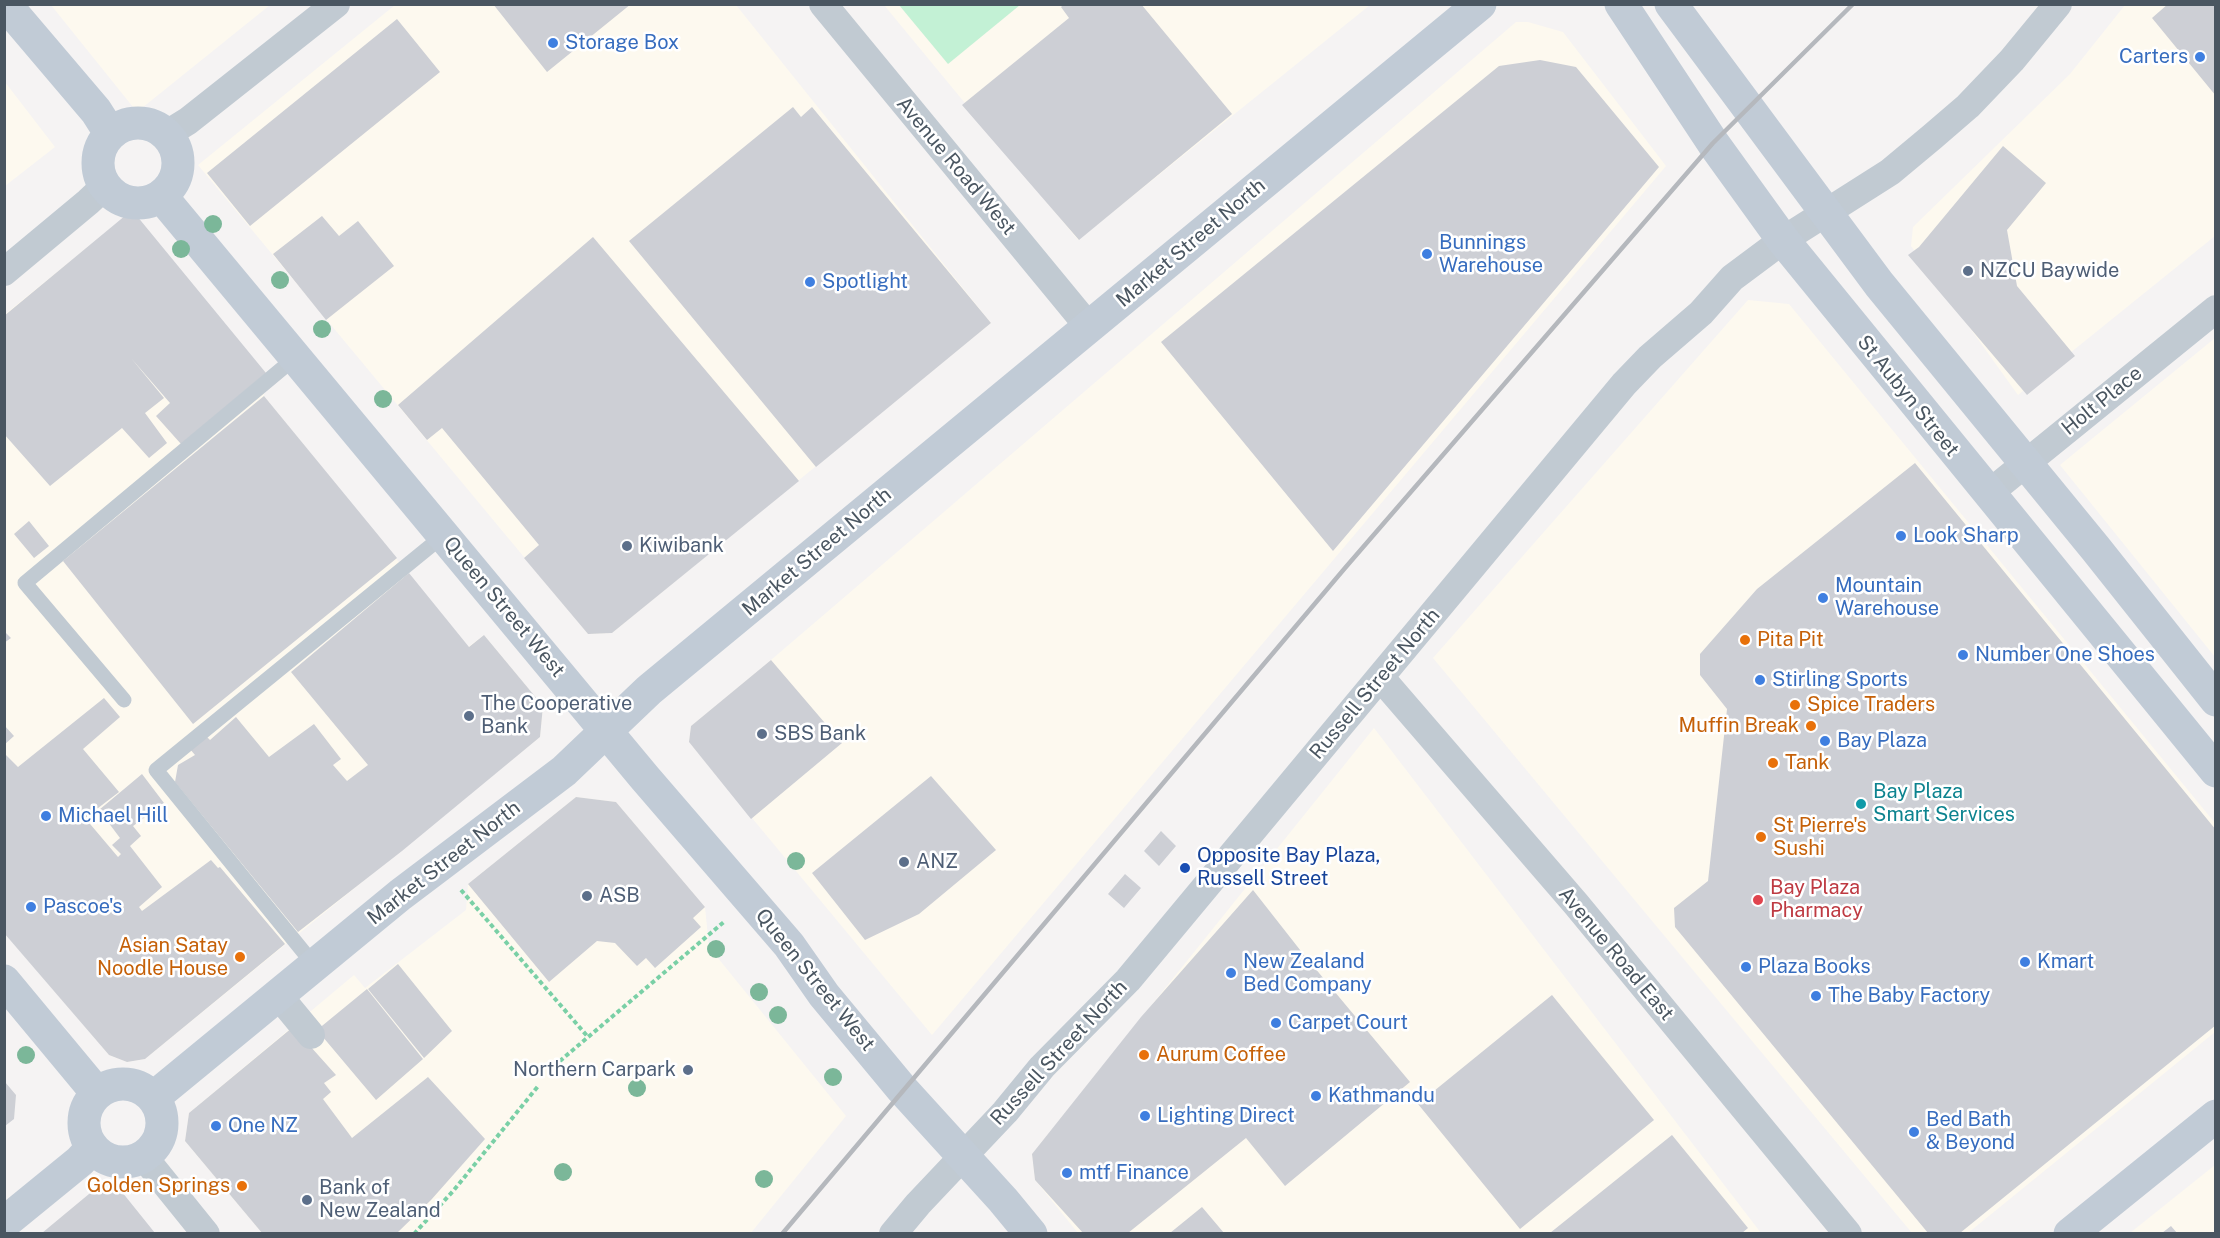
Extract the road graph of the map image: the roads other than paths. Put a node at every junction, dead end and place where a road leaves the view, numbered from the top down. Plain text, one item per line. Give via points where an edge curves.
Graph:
1 (5, 4) edge
2 (336, 4) edge
3 (823, 4) edge
4 (1480, 4) edge
5 (1621, 4) edge
6 (1671, 4) edge
7 (2058, 4) edge
8 (110, 133) junction
9 (167, 134) junction
10 (105, 186) junction
11 (161, 196) junction
12 (1825, 213) junction
13 (1783, 240) junction
14 (4, 272) edge
15 (2216, 309) edge
16 (1089, 327) junction
17 (296, 357) junction
18 (2025, 463) junction
19 (1988, 494) junction
20 (444, 535) junction
21 (1381, 678) junction
22 (124, 700) dead end
23 (2216, 700) edge
24 (606, 730) junction
25 (2216, 771) edge
26 (315, 966) junction
27 (4, 981) edge
28 (278, 995) junction
29 (310, 1035) dead end
30 (97, 1093) junction
31 (153, 1098) junction
32 (2216, 1116) edge
33 (92, 1148) junction
34 (143, 1156) junction
35 (962, 1156) junction
36 (4, 1223) edge
37 (206, 1233) edge
38 (893, 1233) edge
39 (1031, 1233) edge
40 (1848, 1233) edge
41 (2070, 1233) edge

1 - 8 street via 96,111
2 - 9 street
3 - 16 street, Avenue Road West
4 - 16 street, Market Street North
5 - 13 street, St Aubyn Street
6 - 12 street
7 - 12 street, Russell Street North via 1968,106 1890,172
8 - 9 street via 132,122 157,127
8 - 10 street via 98,159
9 - 11 street via 178,154 179,167 176,178
10 - 11 street via 131,203
10 - 14 street
11 - 17 street, Queen Street West
12 - 13 street, Russell Street North
12 - 18 street
13 - 19 street, St Aubyn Street
13 - 21 street, Russell Street North via 1732,278 1701,313 1624,384
15 - 18 street, Holt Place
16 - 24 street, Market Street North
17 - 20 street, Queen Street West
17 - 22 lane via 25,583
18 - 19 street, Holt Place
18 - 23 street
19 - 25 street, St Aubyn Street
20 - 24 street, Queen Street West
20 - 26 lane via 156,770
21 - 35 street, Russell Street North via 1128,981 1042,1067
21 - 40 street, Avenue Road East via 1576,904
24 - 26 street, Market Street North via 564,771 439,865
24 - 35 street, Queen Street West via 789,945 824,995 902,1089
26 - 28 street, Market Street North
27 - 30 street
28 - 29 street
28 - 31 street, Market Street North
30 - 31 street via 120,1084 132,1085
30 - 33 street via 83,1125
31 - 34 street via 160,1110 160,1136
32 - 41 street
33 - 34 street via 116,1161
33 - 36 street
34 - 37 street
35 - 38 street, Russell Street North
35 - 39 street, Queen Street West

